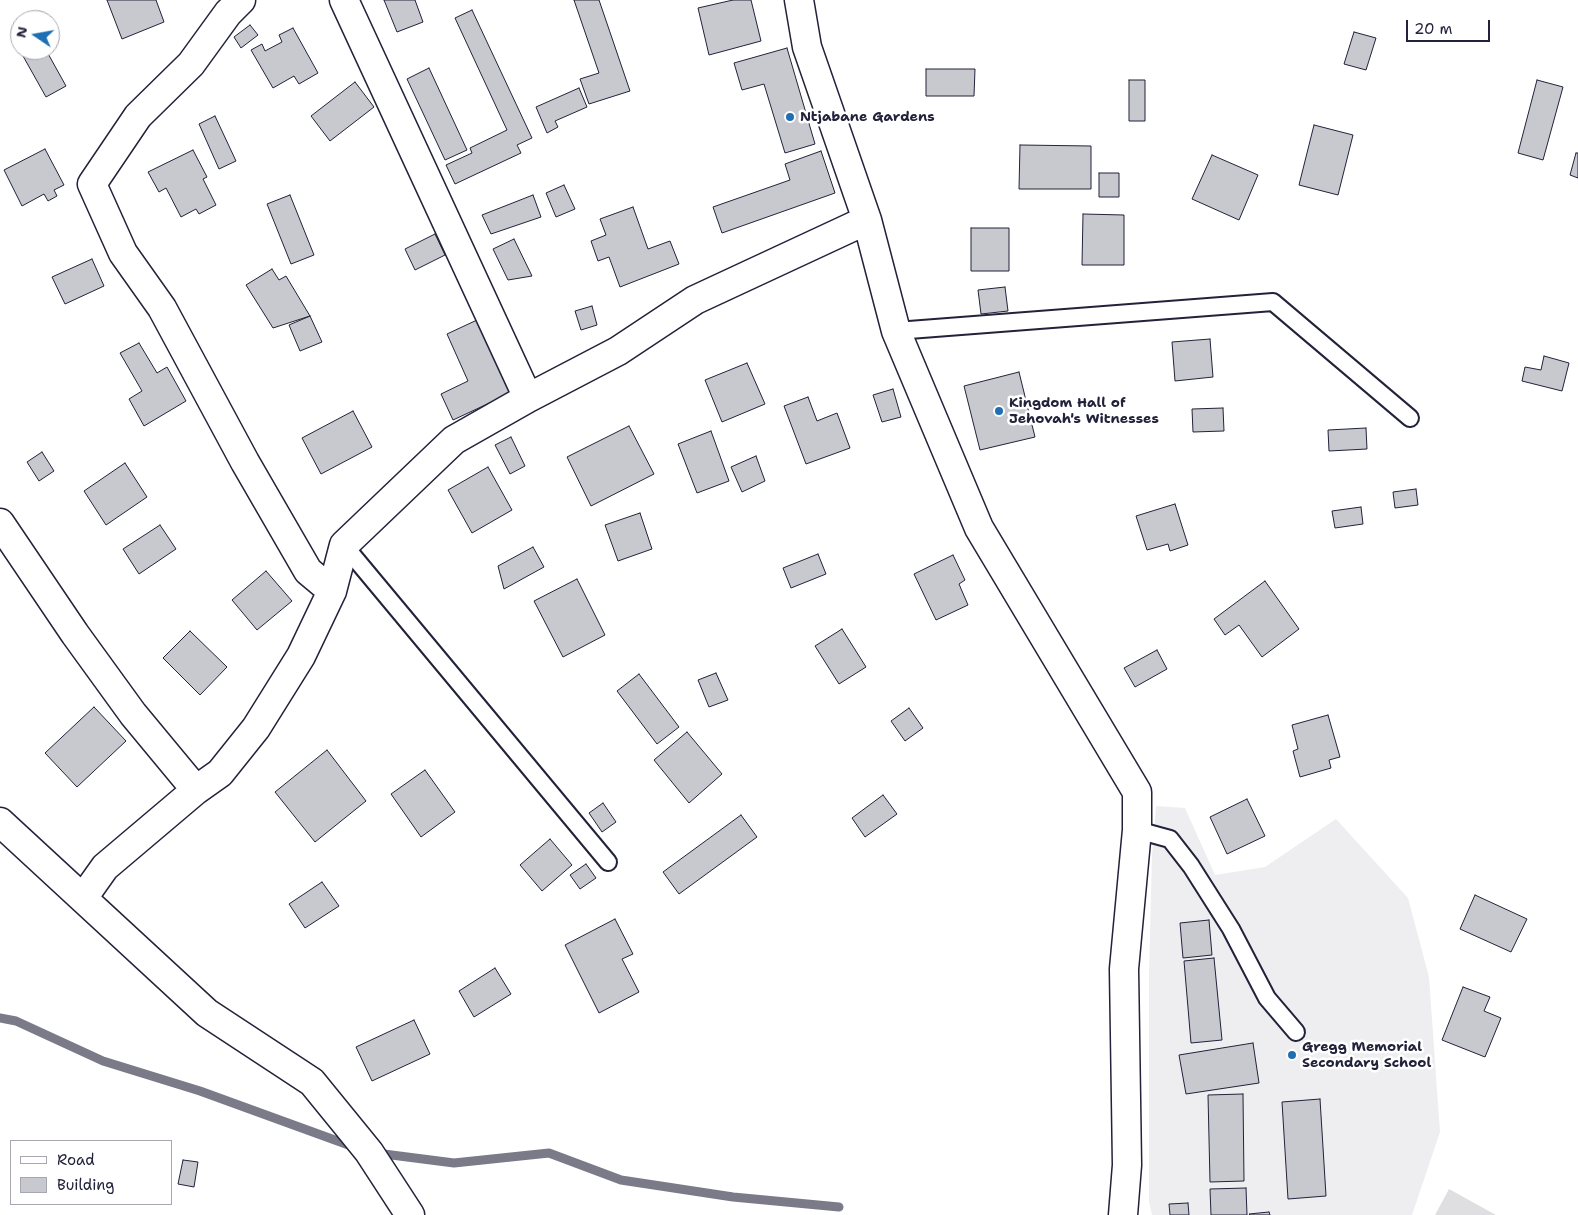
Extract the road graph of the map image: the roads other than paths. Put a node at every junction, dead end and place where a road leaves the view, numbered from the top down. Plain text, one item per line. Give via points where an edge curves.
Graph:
1 (241, 0) edge
2 (344, 0) edge
3 (799, 0) edge
4 (867, 220) junction
5 (896, 331) junction
6 (528, 398) junction
7 (1410, 418) dead end
8 (0, 523) edge
9 (344, 545) junction
10 (332, 591) junction
11 (196, 790) junction
12 (0, 822) edge
13 (1137, 830) junction
14 (608, 862) dead end
15 (84, 898) junction
16 (1296, 1032) dead end
17 (410, 1215) edge
18 (1123, 1215) edge

1 - 10 street via 190,64 138,116 92,184 123,253 162,308 308,572
2 - 6 street
3 - 4 street via 807,46
4 - 5 street
4 - 6 street via 695,300 618,351
5 - 7 lane via 1273,302
5 - 13 street via 979,528 1138,792
6 - 9 street via 454,440
8 - 11 street via 133,714
9 - 10 street
9 - 14 lane
10 - 11 street via 301,656 256,728 220,773
11 - 15 street via 105,868
12 - 15 street
13 - 16 lane via 1170,839 1231,929 1267,998
13 - 18 street via 1124,969 1126,1165
15 - 17 street via 207,1012 312,1082 369,1152

